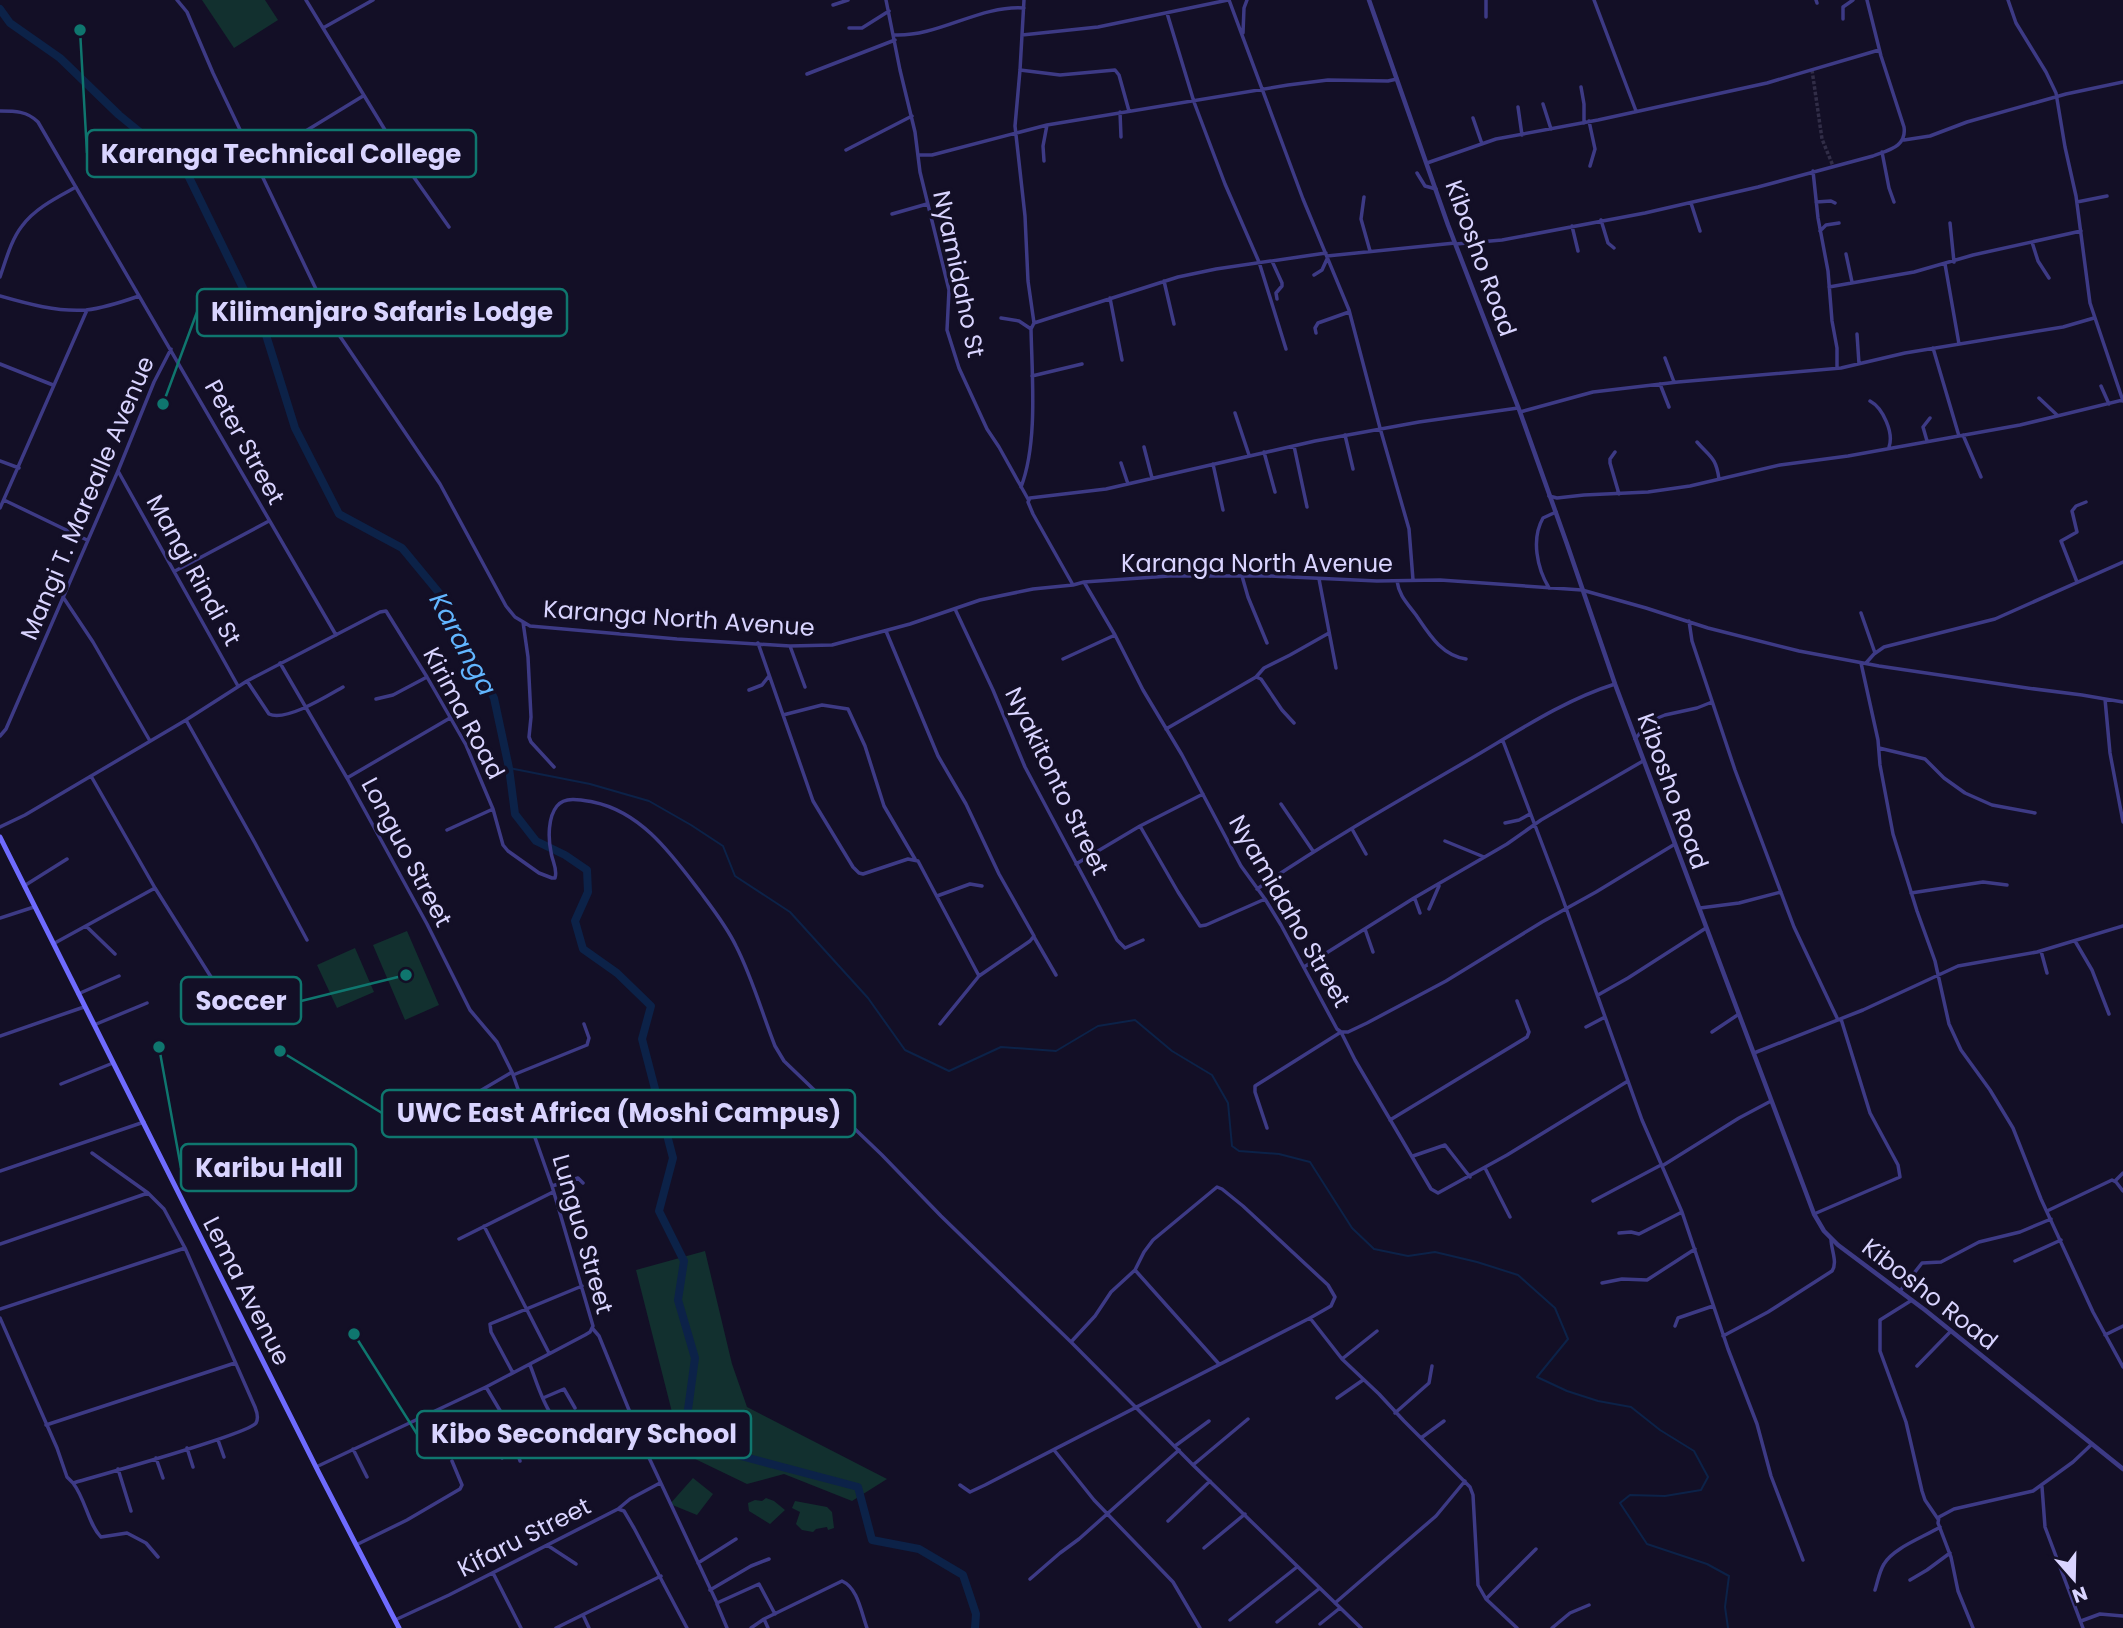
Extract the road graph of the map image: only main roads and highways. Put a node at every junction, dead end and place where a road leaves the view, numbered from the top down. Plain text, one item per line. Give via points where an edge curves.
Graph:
1 (0, 837) edge
2 (399, 1628) edge

1 - 2 main road, Lema Avenue

